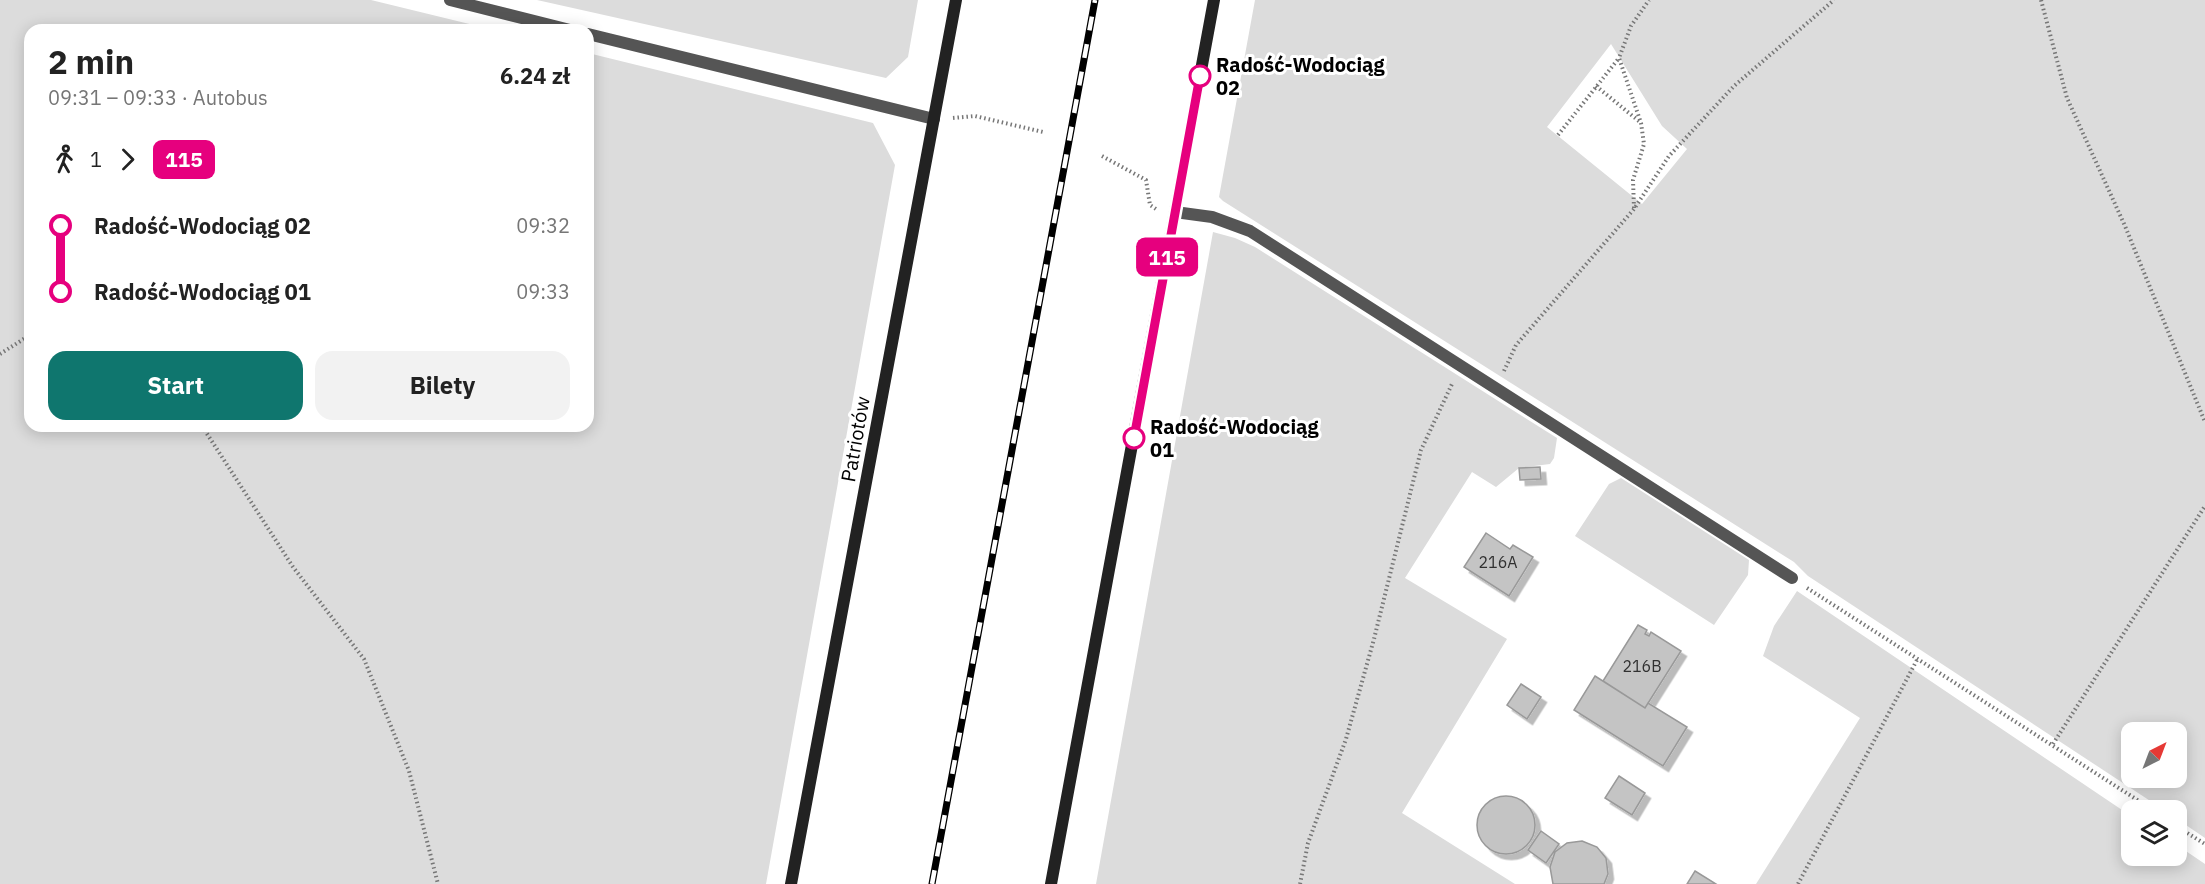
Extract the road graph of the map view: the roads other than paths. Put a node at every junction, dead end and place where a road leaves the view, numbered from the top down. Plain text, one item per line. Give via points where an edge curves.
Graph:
1 (450, 0) edge
2 (956, 0) edge
3 (1214, 0) edge
4 (546, 24) edge
5 (594, 35) edge
6 (934, 119) junction
7 (1175, 212) junction
8 (1792, 578) road end
9 (791, 884) edge
10 (1051, 884) edge

1 - 4 street
2 - 6 main road, Patriotów
3 - 7 main road
5 - 6 street
6 - 9 main road, Patriotów
7 - 8 street via 1212,217 1250,231
7 - 10 main road

